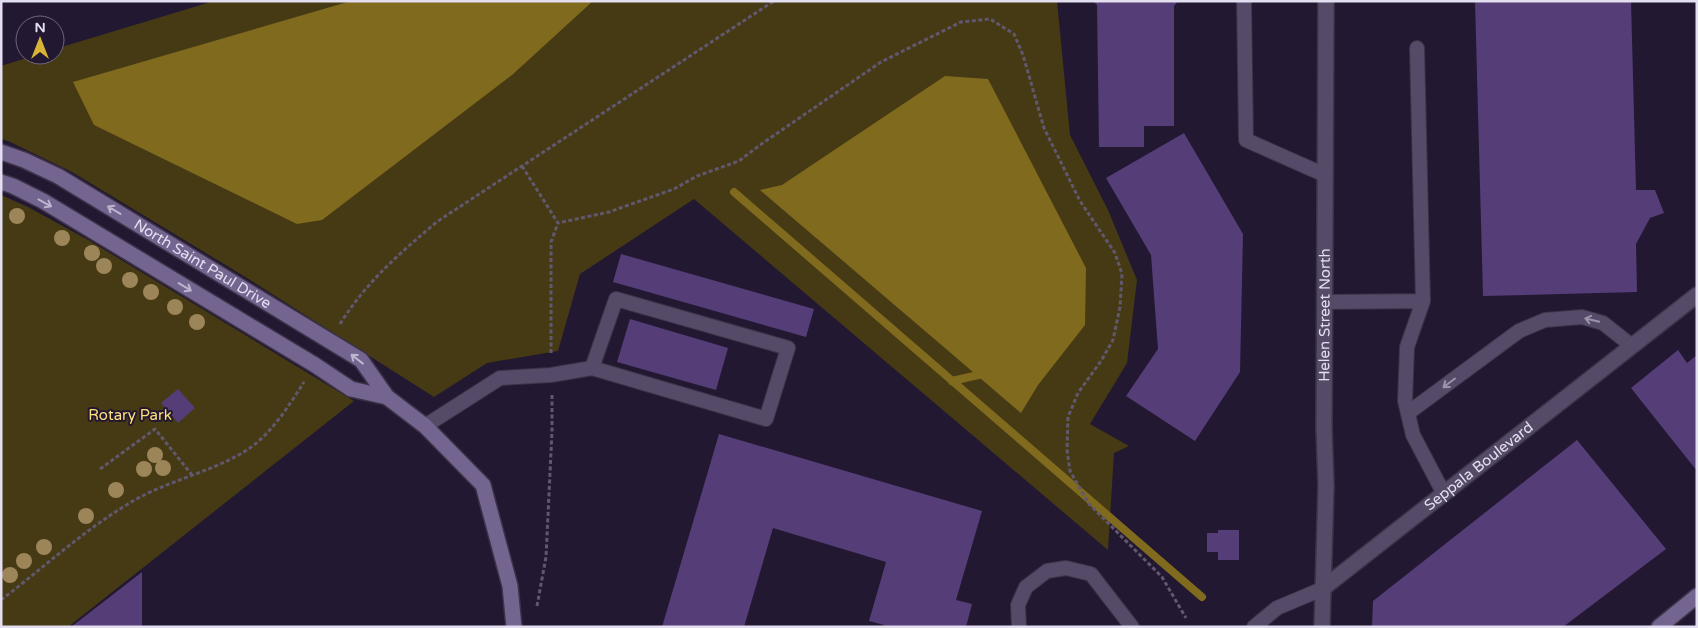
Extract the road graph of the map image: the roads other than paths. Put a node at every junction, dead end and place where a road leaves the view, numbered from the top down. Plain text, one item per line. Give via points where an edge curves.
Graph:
1 (1244, 1) edge
2 (1326, 1) edge
3 (1417, 48) dead end
4 (1, 152) edge
5 (1325, 175) junction
6 (1, 182) edge
7 (1697, 296) edge
8 (1325, 302) junction
9 (1423, 302) junction
10 (1632, 346) junction
11 (592, 368) junction
12 (387, 397) junction
13 (1408, 413) junction
14 (425, 426) junction
15 (1444, 494) junction
16 (1322, 589) junction
17 (1697, 596) edge
18 (514, 627) edge
19 (1019, 627) edge
20 (1132, 627) edge
21 (1254, 627) edge
22 (1322, 627) edge
23 (1659, 627) edge

1 - 5 lane via 1246,140
2 - 5 street, Helen Street North
3 - 9 lane
12 -> 4 street, North Saint Paul Drive via 361,360 58,176
5 - 8 street, Helen Street North
6 -> 12 street, North Saint Paul Drive via 43,201 351,389
7 - 10 street, Seppala Boulevard
8 - 9 lane
8 - 16 street, Helen Street North via 1326,486
9 - 13 lane via 1407,347 1405,401
10 -> 13 lane via 1604,322 1582,317 1545,320 1519,331
10 - 15 street, Seppala Boulevard
11 - 11 lane via 766,419 788,348 616,299
11 - 14 lane via 551,375 500,378
12 - 14 street, North Saint Paul Drive
13 - 15 lane via 1413,435
14 - 18 street, North Saint Paul Drive via 482,485 510,586
15 - 16 street, Seppala Boulevard
16 - 21 lane, Seppala Boulevard via 1277,608
16 - 22 street, Helen Street North
17 - 23 street
19 - 20 lane via 1018,605 1026,587 1047,571 1066,568 1091,574

